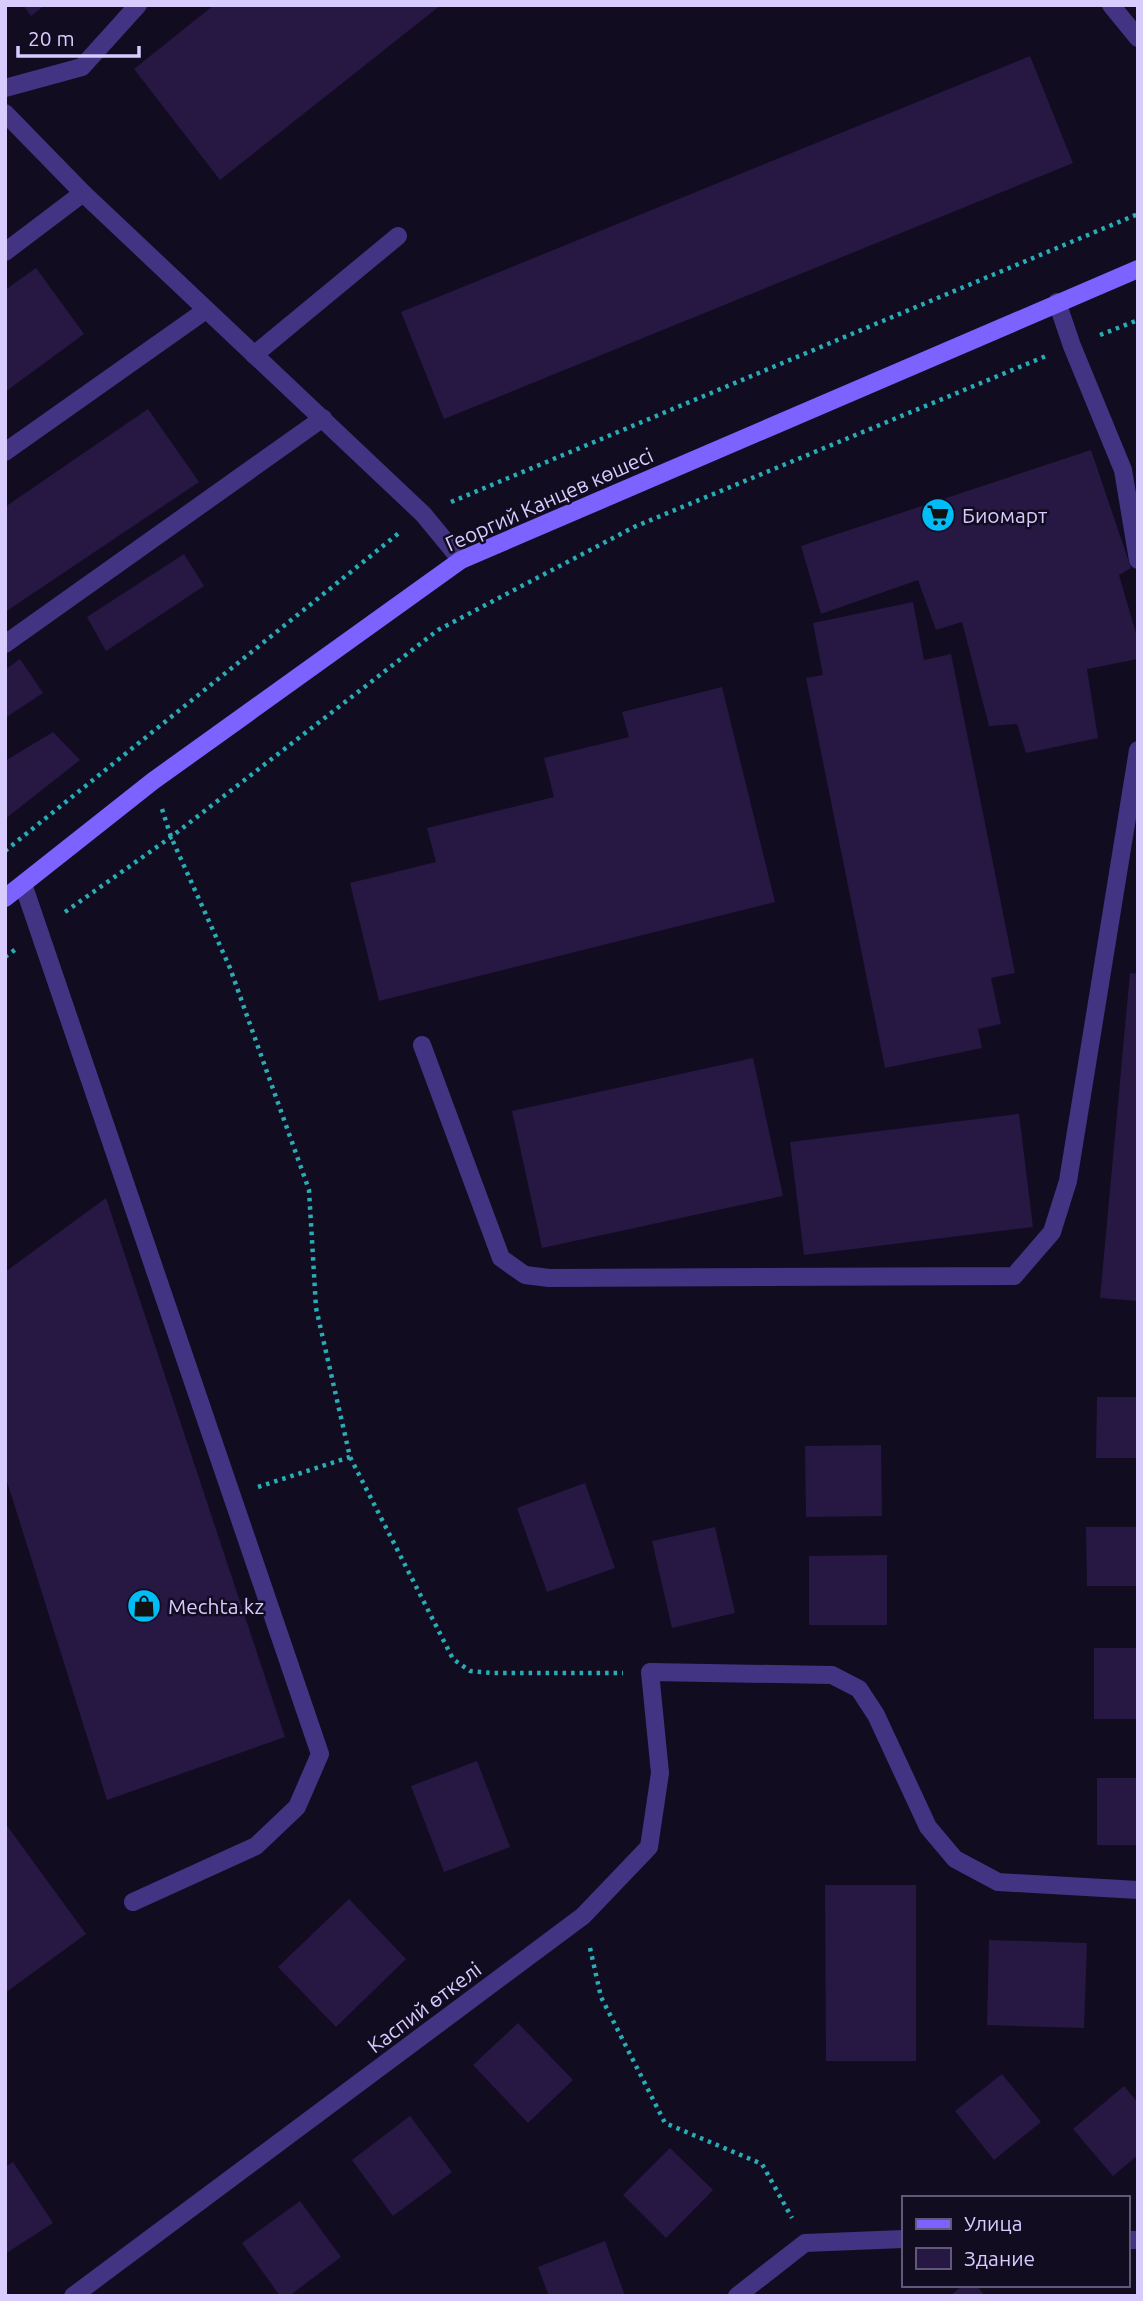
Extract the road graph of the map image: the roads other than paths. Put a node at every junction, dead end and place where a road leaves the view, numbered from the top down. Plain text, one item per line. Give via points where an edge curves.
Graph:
1 (138, 5) edge
2 (1111, 5) edge
3 (1138, 38) edge
4 (5, 89) edge
5 (5, 113) edge
6 (83, 193) junction
7 (398, 236) dead end
8 (5, 252) edge
9 (1138, 269) edge
10 (1058, 302) junction
11 (206, 310) junction
12 (254, 355) junction
13 (323, 418) junction
14 (5, 452) edge
15 (461, 560) junction
16 (1138, 560) edge
17 (5, 644) edge
18 (1138, 750) edge
19 (23, 884) junction
20 (5, 898) edge
21 (422, 1045) dead end
22 (1138, 1890) edge
23 (133, 1902) dead end
24 (902, 2239) edge
25 (73, 2296) edge
26 (737, 2296) edge

1 - 4 street via 82,67
2 - 3 street
5 - 6 street
6 - 8 street
6 - 11 street
7 - 12 street
9 - 10 main road, Георгий Канцев көшесі
10 - 15 main road, Георгий Канцев көшесі
10 - 16 street via 1124,470
11 - 12 street
11 - 14 street
12 - 13 street
13 - 15 street via 423,514
13 - 17 street
15 - 19 main road, Георгий Канцев көшесі via 153,781
18 - 21 street via 1068,1181 1052,1232 1014,1276 525,1275 501,1258
19 - 20 main road, Георгий Канцев көшесі
19 - 23 street via 320,1754 297,1807 256,1846
22 - 25 street, Каспий өткелі via 998,1882 955,1859 928,1827 876,1715 859,1689 832,1675 650,1672 660,1773 649,1847 583,1916
24 - 26 street via 805,2243

